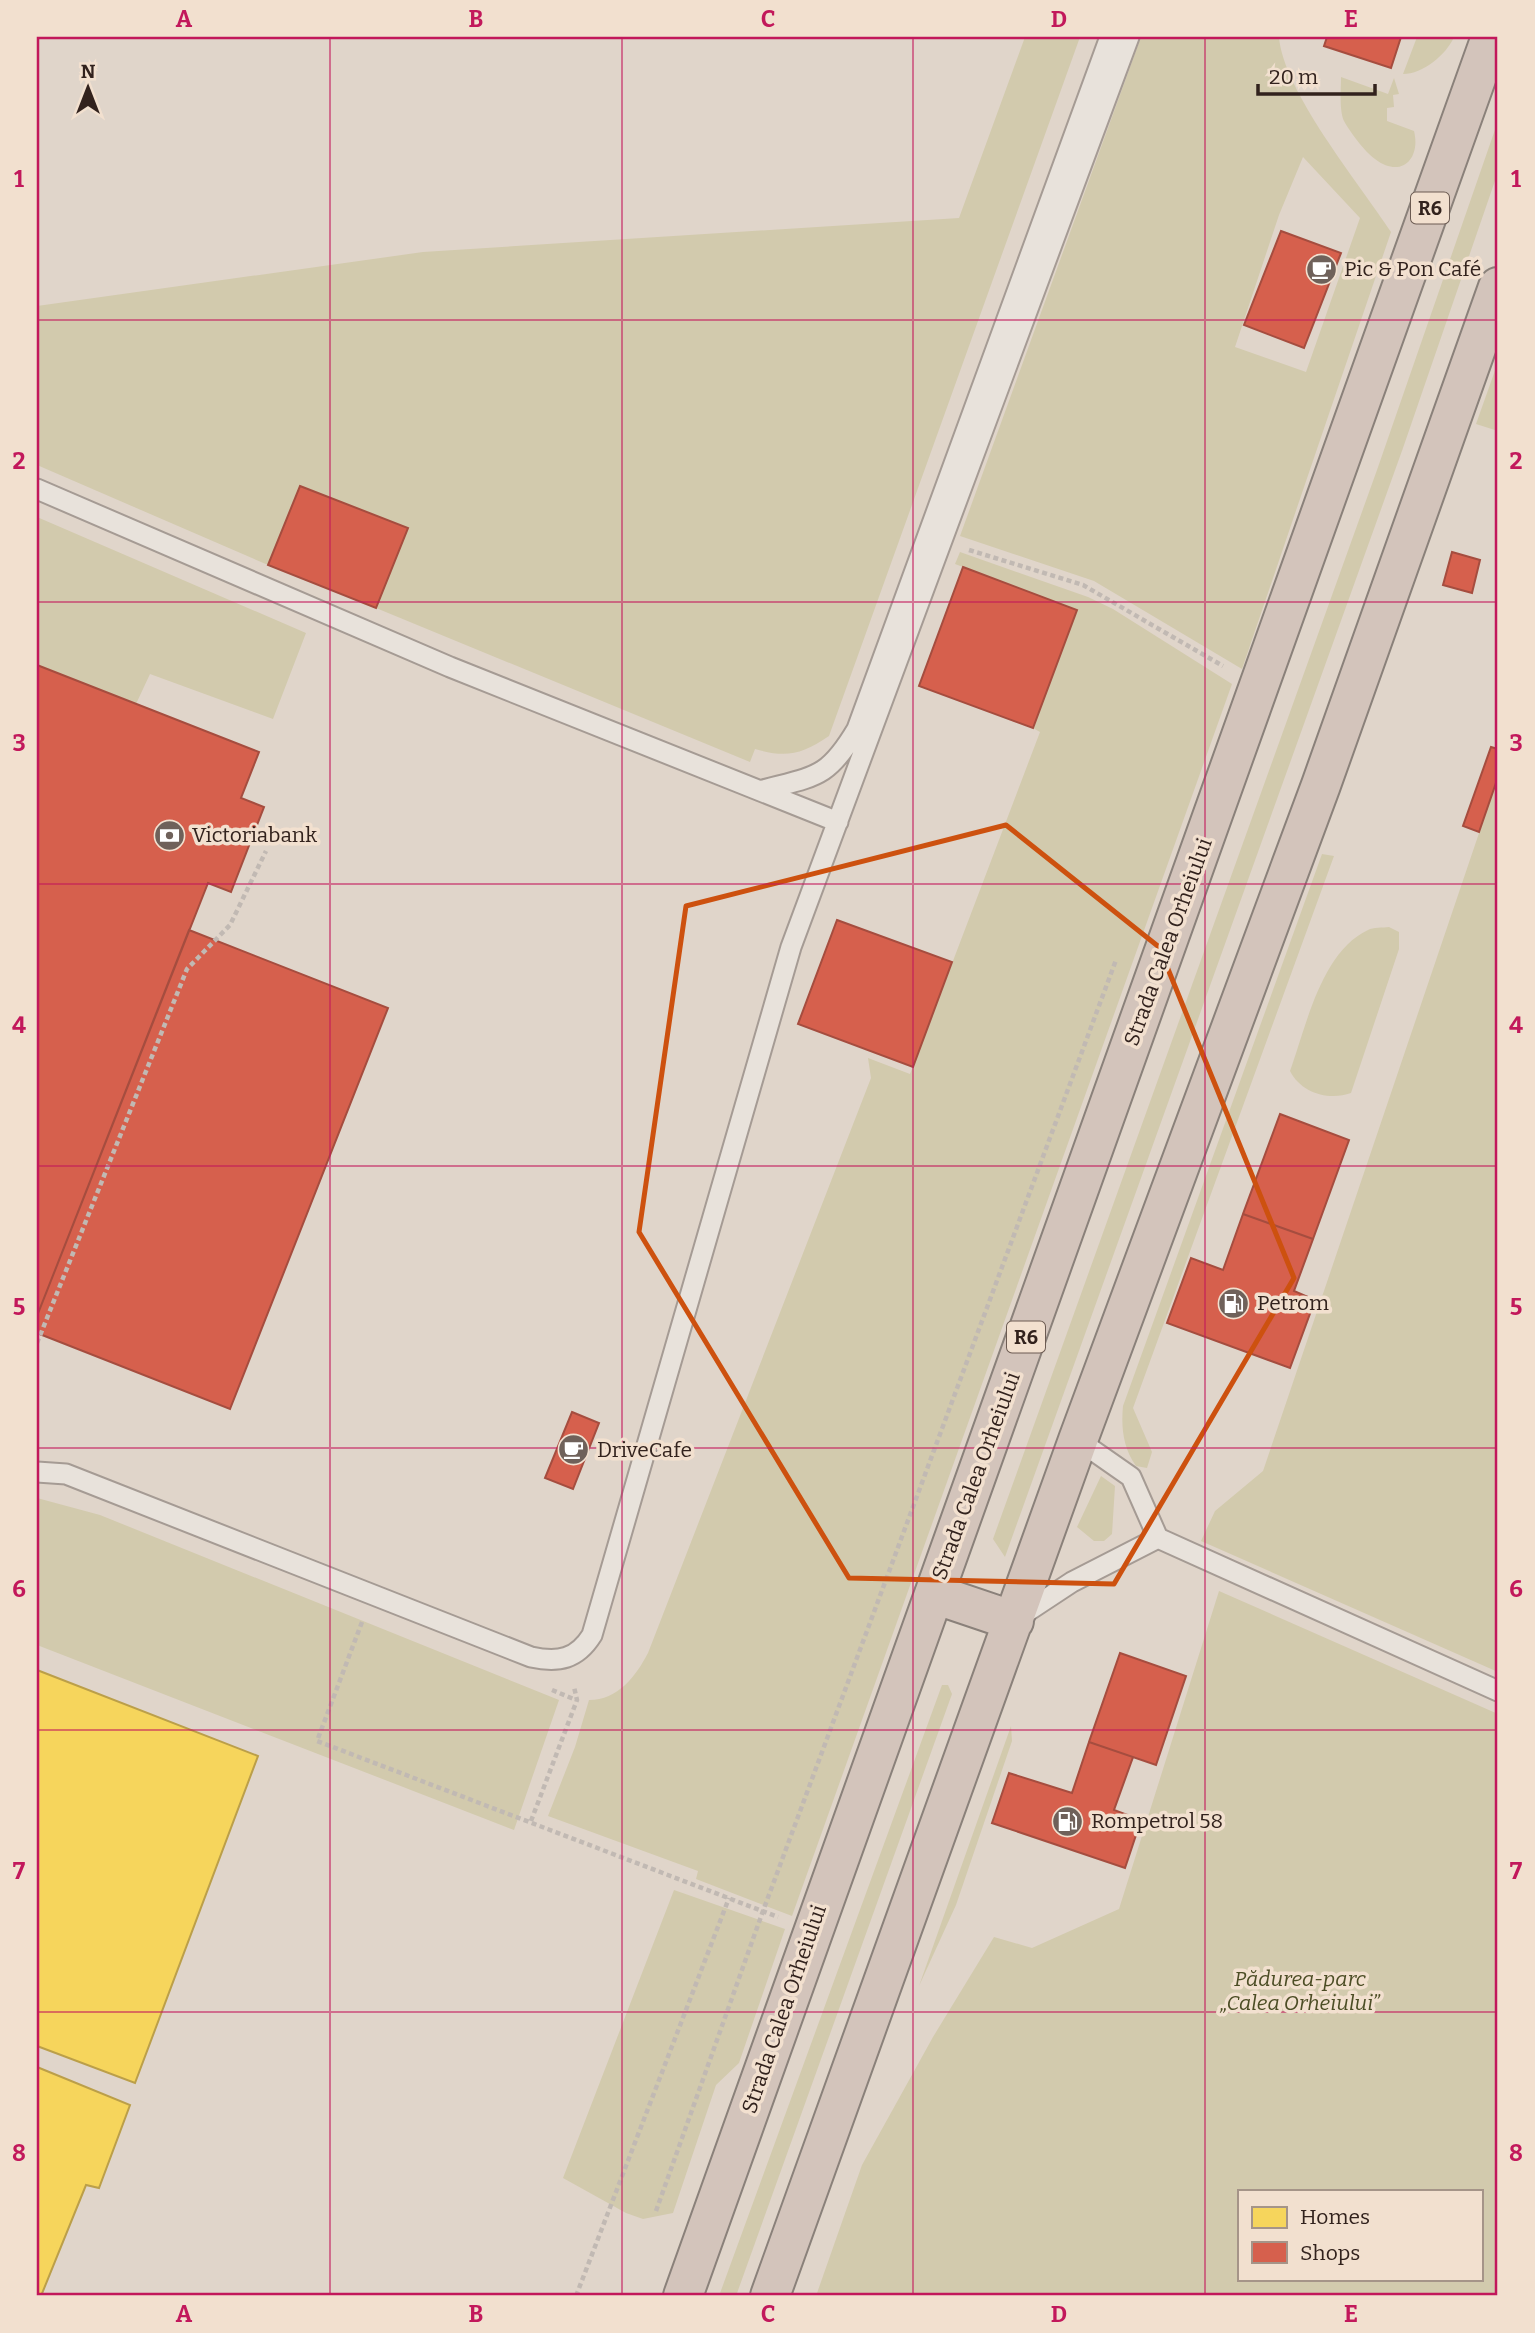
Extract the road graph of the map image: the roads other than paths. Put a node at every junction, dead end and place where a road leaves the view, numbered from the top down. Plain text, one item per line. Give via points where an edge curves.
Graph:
1 (1110, 37) edge
2 (1129, 37) edge
3 (1491, 37) edge
4 (1498, 287) edge
5 (37, 489) edge
6 (810, 778) junction
7 (763, 790) junction
8 (797, 804) junction
9 (838, 822) junction
10 (1078, 1440) junction
11 (37, 1472) edge
12 (1158, 1538) junction
13 (934, 1594) junction
14 (1014, 1621) junction
15 (1498, 1691) edge
16 (683, 2296) edge
17 (769, 2296) edge

1 - 6 lane via 857,729 831,766
2 - 9 lane
3 - 13 highway, Strada Calea Orheiului / R6
4 - 10 highway via 1321,785
5 - 7 lane via 450,667
6 - 7 lane
6 - 8 lane
7 - 8 lane
8 - 9 lane
9 - 11 lane via 791,947 592,1634 582,1650 568,1659 547,1661 465,1633 65,1474
10 - 12 lane via 1131,1477
10 - 14 highway
12 - 14 lane via 1072,1582
12 - 15 lane
13 - 14 highway
13 - 16 highway, Strada Calea Orheiului / R6
14 - 17 highway

